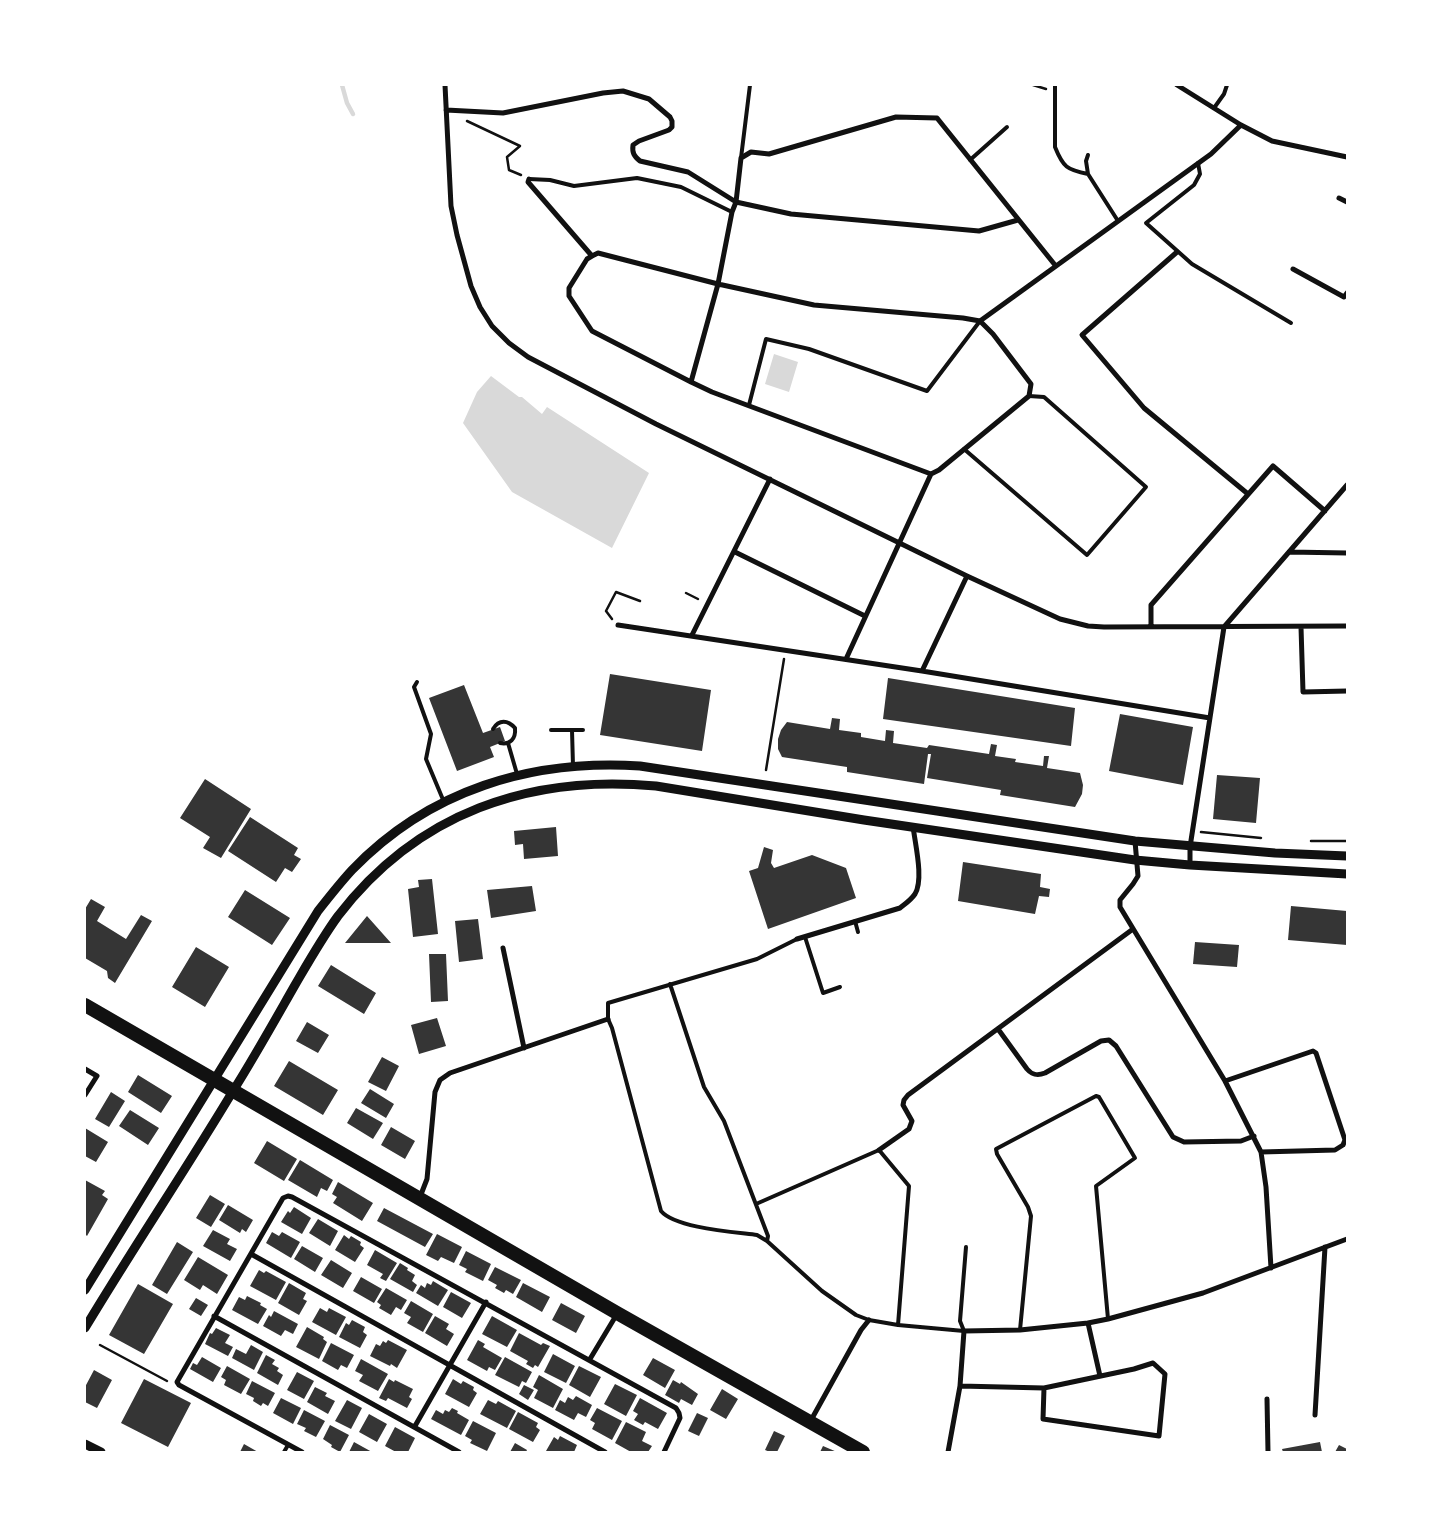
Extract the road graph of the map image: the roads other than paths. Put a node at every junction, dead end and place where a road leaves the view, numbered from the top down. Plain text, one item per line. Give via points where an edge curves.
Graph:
1 (445, 85) edge
2 (750, 85) edge
3 (1055, 85) edge
4 (1177, 85) edge
5 (1227, 85) edge
6 (1214, 108) junction
7 (446, 110) junction
8 (1241, 125) junction
9 (1007, 127) dead end
10 (1088, 156) dead end
11 (1347, 157) edge
12 (741, 158) junction
13 (970, 160) junction
14 (1198, 163) junction
15 (1088, 174) junction
16 (529, 179) joint
17 (1339, 198) dead end
18 (736, 202) junction
19 (1347, 202) edge
20 (732, 212) junction
21 (1018, 220) junction
22 (1118, 221) junction
23 (1177, 252) junction
24 (592, 256) junction
25 (1055, 265) junction
26 (1293, 269) dead end
27 (718, 284) junction
28 (1347, 294) edge
29 (980, 321) junction
30 (1291, 322) dead end
31 (691, 382) junction
32 (1029, 396) junction
33 (749, 405) junction
34 (964, 449) junction
35 (931, 474) junction
36 (770, 479) junction
37 (1347, 486) edge
38 (1248, 494) junction
39 (1325, 511) junction
40 (900, 543) junction
41 (735, 552) junction
42 (1289, 552) junction
43 (1347, 553) edge
44 (967, 576) junction
45 (865, 616) junction
46 (618, 625) dead end
47 (1347, 626) edge
48 (1151, 627) junction
49 (1224, 627) junction
50 (1301, 627) junction
51 (692, 635) junction
52 (846, 659) junction
53 (922, 670) junction
54 (417, 682) dead end
55 (1347, 691) edge
56 (496, 718) dead end
57 (1210, 718) junction
58 (499, 723) junction
59 (494, 729) dead end
60 (551, 730) dead end
61 (572, 730) junction
62 (583, 730) dead end
63 (500, 743) dead end
64 (508, 743) junction
65 (573, 766) junction
66 (517, 775) junction
67 (444, 803) junction
68 (914, 826) junction
69 (1136, 841) junction
70 (1190, 846) junction
71 (1347, 856) edge
72 (1135, 860) junction
73 (1190, 866) junction
74 (1347, 874) edge
75 (855, 921) junction
76 (1133, 930) junction
77 (858, 932) dead end
78 (805, 937) junction
79 (797, 938) joint
80 (504, 948) dead end
81 (670, 984) junction
82 (840, 987) dead end
83 (85, 1005) edge
84 (608, 1019) junction
85 (998, 1029) junction
86 (524, 1048) junction
87 (85, 1069) edge
88 (215, 1081) junction
89 (1225, 1081) junction
90 (233, 1091) junction
91 (85, 1095) edge
92 (1254, 1136) junction
93 (879, 1150) junction
94 (1261, 1152) junction
95 (419, 1199) junction
96 (756, 1204) junction
97 (1347, 1238) edge
98 (767, 1240) junction
99 (966, 1247) dead end
100 (1325, 1247) junction
101 (251, 1254) junction
102 (1271, 1268) junction
103 (85, 1290) edge
104 (486, 1302) junction
105 (617, 1313) junction
106 (214, 1316) junction
107 (1108, 1319) junction
108 (869, 1320) junction
109 (1088, 1323) junction
110 (898, 1325) junction
111 (85, 1328) edge
112 (1020, 1330) junction
113 (964, 1332) junction
114 (590, 1359) junction
115 (451, 1364) junction
116 (1100, 1376) junction
117 (960, 1386) junction
118 (1044, 1388) junction
119 (1267, 1399) dead end
120 (1315, 1415) dead end
121 (809, 1422) junction
122 (415, 1426) junction
123 (85, 1444) edge
124 (288, 1445) junction
125 (101, 1452) edge
126 (284, 1452) edge
127 (302, 1452) edge
128 (459, 1452) edge
129 (605, 1452) edge
130 (664, 1452) edge
131 (863, 1452) edge
132 (948, 1452) edge
133 (1268, 1452) edge

1 - 7 street
2 - 12 lane
3 - 15 lane via 1055,147 1063,163 1071,170
4 - 6 street
5 - 6 lane
6 - 8 street
7 - 18 street via 503,113 623,91 649,99 670,117 672,127 633,145 634,156 640,161 688,172
7 - 36 street via 451,206 457,235 471,286 492,326 528,358
8 - 11 street via 1272,141
8 - 14 street
9 - 13 lane
10 - 15 lane
12 - 13 street via 751,152 769,154 896,118 937,118
12 - 18 street
13 - 21 street
14 - 22 street
14 - 23 lane via 1200,174 1194,185 1146,223
15 - 22 lane
16 - 20 lane via 574,186 638,178 682,187
16 - 24 street via 528,182
17 - 19 street
18 - 20 street
18 - 21 street via 791,214 979,231
20 - 27 street
21 - 25 street
22 - 25 street
23 - 30 lane
23 - 38 street via 1082,335 1144,408
24 - 27 street via 598,254
24 - 31 street via 569,288 569,296 592,331
25 - 29 street
26 - 28 street via 1344,297
27 - 29 street via 814,305
27 - 31 street
29 - 32 street via 1031,384
29 - 33 lane via 927,391 809,349 766,339
31 - 33 street
32 - 34 street
32 - 34 lane via 1044,396 1146,487 1087,555
33 - 35 street
34 - 35 street
35 - 40 street
36 - 40 street
36 - 41 street
37 - 39 street
38 - 39 street via 1273,466
38 - 48 street via 1151,605
39 - 42 street
40 - 44 street
40 - 45 street
41 - 45 street
41 - 51 street
42 - 43 street
42 - 49 street
44 - 48 street via 1060,619 1088,626
44 - 53 street
45 - 52 street
46 - 51 street
47 - 50 street
48 - 49 street
49 - 50 street
49 - 57 street
50 - 55 street via 1304,692
51 - 52 street
52 - 53 street
53 - 57 street
54 - 67 lane via 414,687 431,734 426,759
56 - 58 lane
57 - 70 street
58 - 59 lane
58 - 64 lane via 507,722 515,728 514,738
60 - 61 lane
61 - 62 lane
61 - 65 lane
63 - 64 lane
64 - 66 lane
65 - 66 street
65 - 69 street via 640,766
66 - 67 street via 479,786
67 - 88 street via 396,832 336,888 295,945
68 - 72 street
68 - 75 street via 919,882 915,894 900,908
68 - 90 street via 625,784 590,784 531,792 466,812 417,840 362,888 318,947
69 - 70 street
69 - 72 street
70 - 71 street
70 - 73 street
72 - 73 street
72 - 76 street via 1138,876 1120,900 1120,907
73 - 74 street
75 - 77 lane
75 - 78 street
76 - 85 street
76 - 89 street
78 - 79 street
78 - 82 lane via 824,993
79 - 81 lane via 757,959
80 - 86 street
81 - 84 lane via 608,1003
81 - 96 lane via 704,1087 724,1121
83 - 88 highway
84 - 86 street
84 - 98 lane via 661,1211 671,1220 757,1235
85 - 92 street via 1035,1075 1046,1073 1101,1041 1109,1040 1116,1046 1173,1137 1184,1142 1241,1141
85 - 93 street via 908,1095 903,1105 912,1121 909,1129
86 - 95 street via 450,1073 440,1080 435,1092 427,1179
87 - 91 street via 97,1076
88 - 90 highway
88 - 103 street
89 - 92 street
89 - 94 street via 1313,1051 1316,1053 1346,1140 1335,1150
90 - 95 highway
90 - 111 street
92 - 94 street
93 - 96 lane
93 - 110 lane via 909,1186
94 - 102 street
95 - 105 highway
96 - 98 lane
97 - 100 street
98 - 108 lane via 822,1290 856,1315
99 - 113 lane via 960,1321
100 - 102 street
100 - 120 street
101 - 104 street via 283,1198 292,1196
101 - 106 street
101 - 115 street
102 - 107 street via 1194,1296
104 - 114 street
104 - 115 street
105 - 114 street
105 - 121 highway
106 - 122 street
106 - 124 street via 177,1382
107 - 109 street
107 - 112 lane via 1096,1186 1135,1158 1096,1096 996,1149 1030,1216
108 - 110 lane
108 - 121 street
109 - 112 street
109 - 116 street
110 - 113 lane
112 - 113 street
113 - 117 street
114 - 130 street via 680,1413
115 - 122 street
115 - 129 street
116 - 118 street
116 - 118 street via 1154,1363 1165,1374 1159,1436 1043,1419
117 - 118 street
117 - 132 street
119 - 133 street
121 - 131 highway
122 - 128 street
123 - 125 street
124 - 126 lane
124 - 127 street

